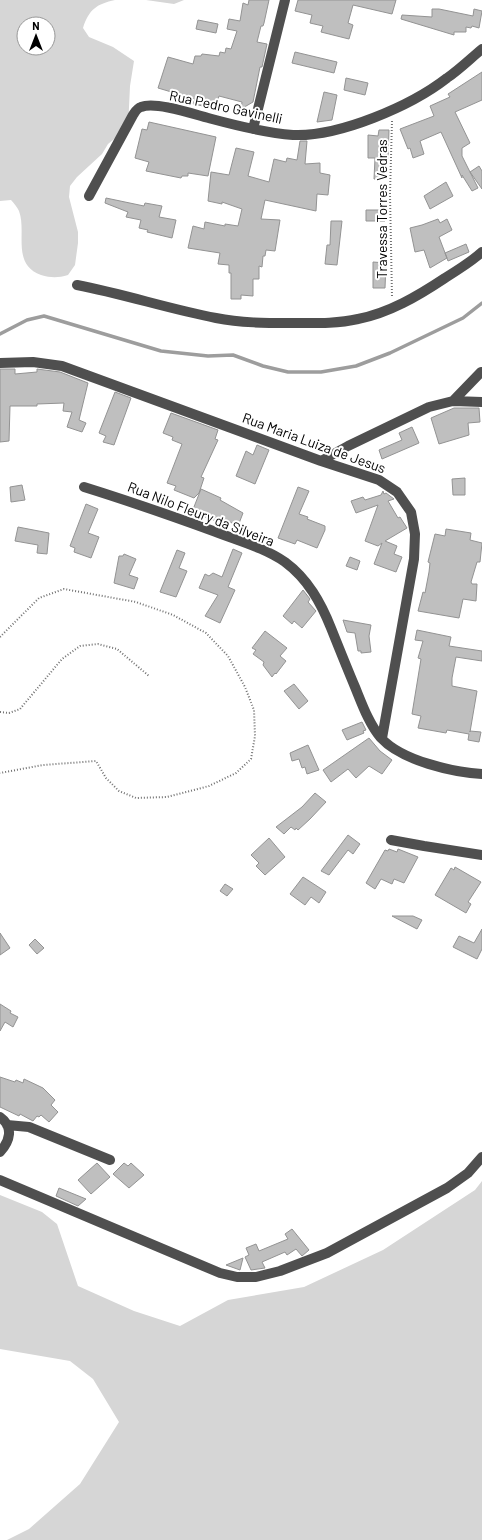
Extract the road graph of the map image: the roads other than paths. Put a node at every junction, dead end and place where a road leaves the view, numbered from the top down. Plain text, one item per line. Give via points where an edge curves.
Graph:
1 (285, 0) edge
2 (482, 48) edge
3 (253, 129) junction
4 (89, 196) dead end
5 (482, 252) edge
6 (77, 285) dead end
7 (0, 363) edge
8 (481, 372) edge
9 (453, 401) junction
10 (482, 402) edge
11 (321, 461) junction
12 (84, 487) dead end
13 (382, 738) junction
14 (482, 774) edge
15 (391, 840) dead end
16 (482, 855) edge
17 (0, 1117) edge
18 (7, 1125) junction
19 (0, 1152) edge
20 (482, 1158) edge
21 (110, 1160) dead end
22 (0, 1180) edge

1 - 3 street
2 - 3 street, Rua Pedro Gavinelli via 447,78 420,95 392,110 354,124 313,134 293,135
3 - 4 street, Rua Pedro Gavinelli via 172,108 143,106 133,115
5 - 6 street via 425,291 393,307 359,319 340,322 243,322 204,316
7 - 11 street, Rua Maria Luiza de Jesus via 33,362 62,366
8 - 9 street
9 - 10 street
9 - 11 street via 418,412
11 - 13 street, Rua Maria Luiza de Jesus via 379,480 397,492 411,512 416,534 414,559
12 - 13 street, Rua Nilo Fleury da Silveira via 145,506 256,547 285,562 306,582 321,604 363,706
13 - 14 street, Rua Nilo Fleury da Silveira via 398,751 420,761 465,773
15 - 16 street
17 - 18 street
18 - 19 street via 9,1136
18 - 21 street via 29,1127
20 - 22 street via 468,1174 447,1188 328,1253 280,1272 256,1277 237,1277 220,1273

